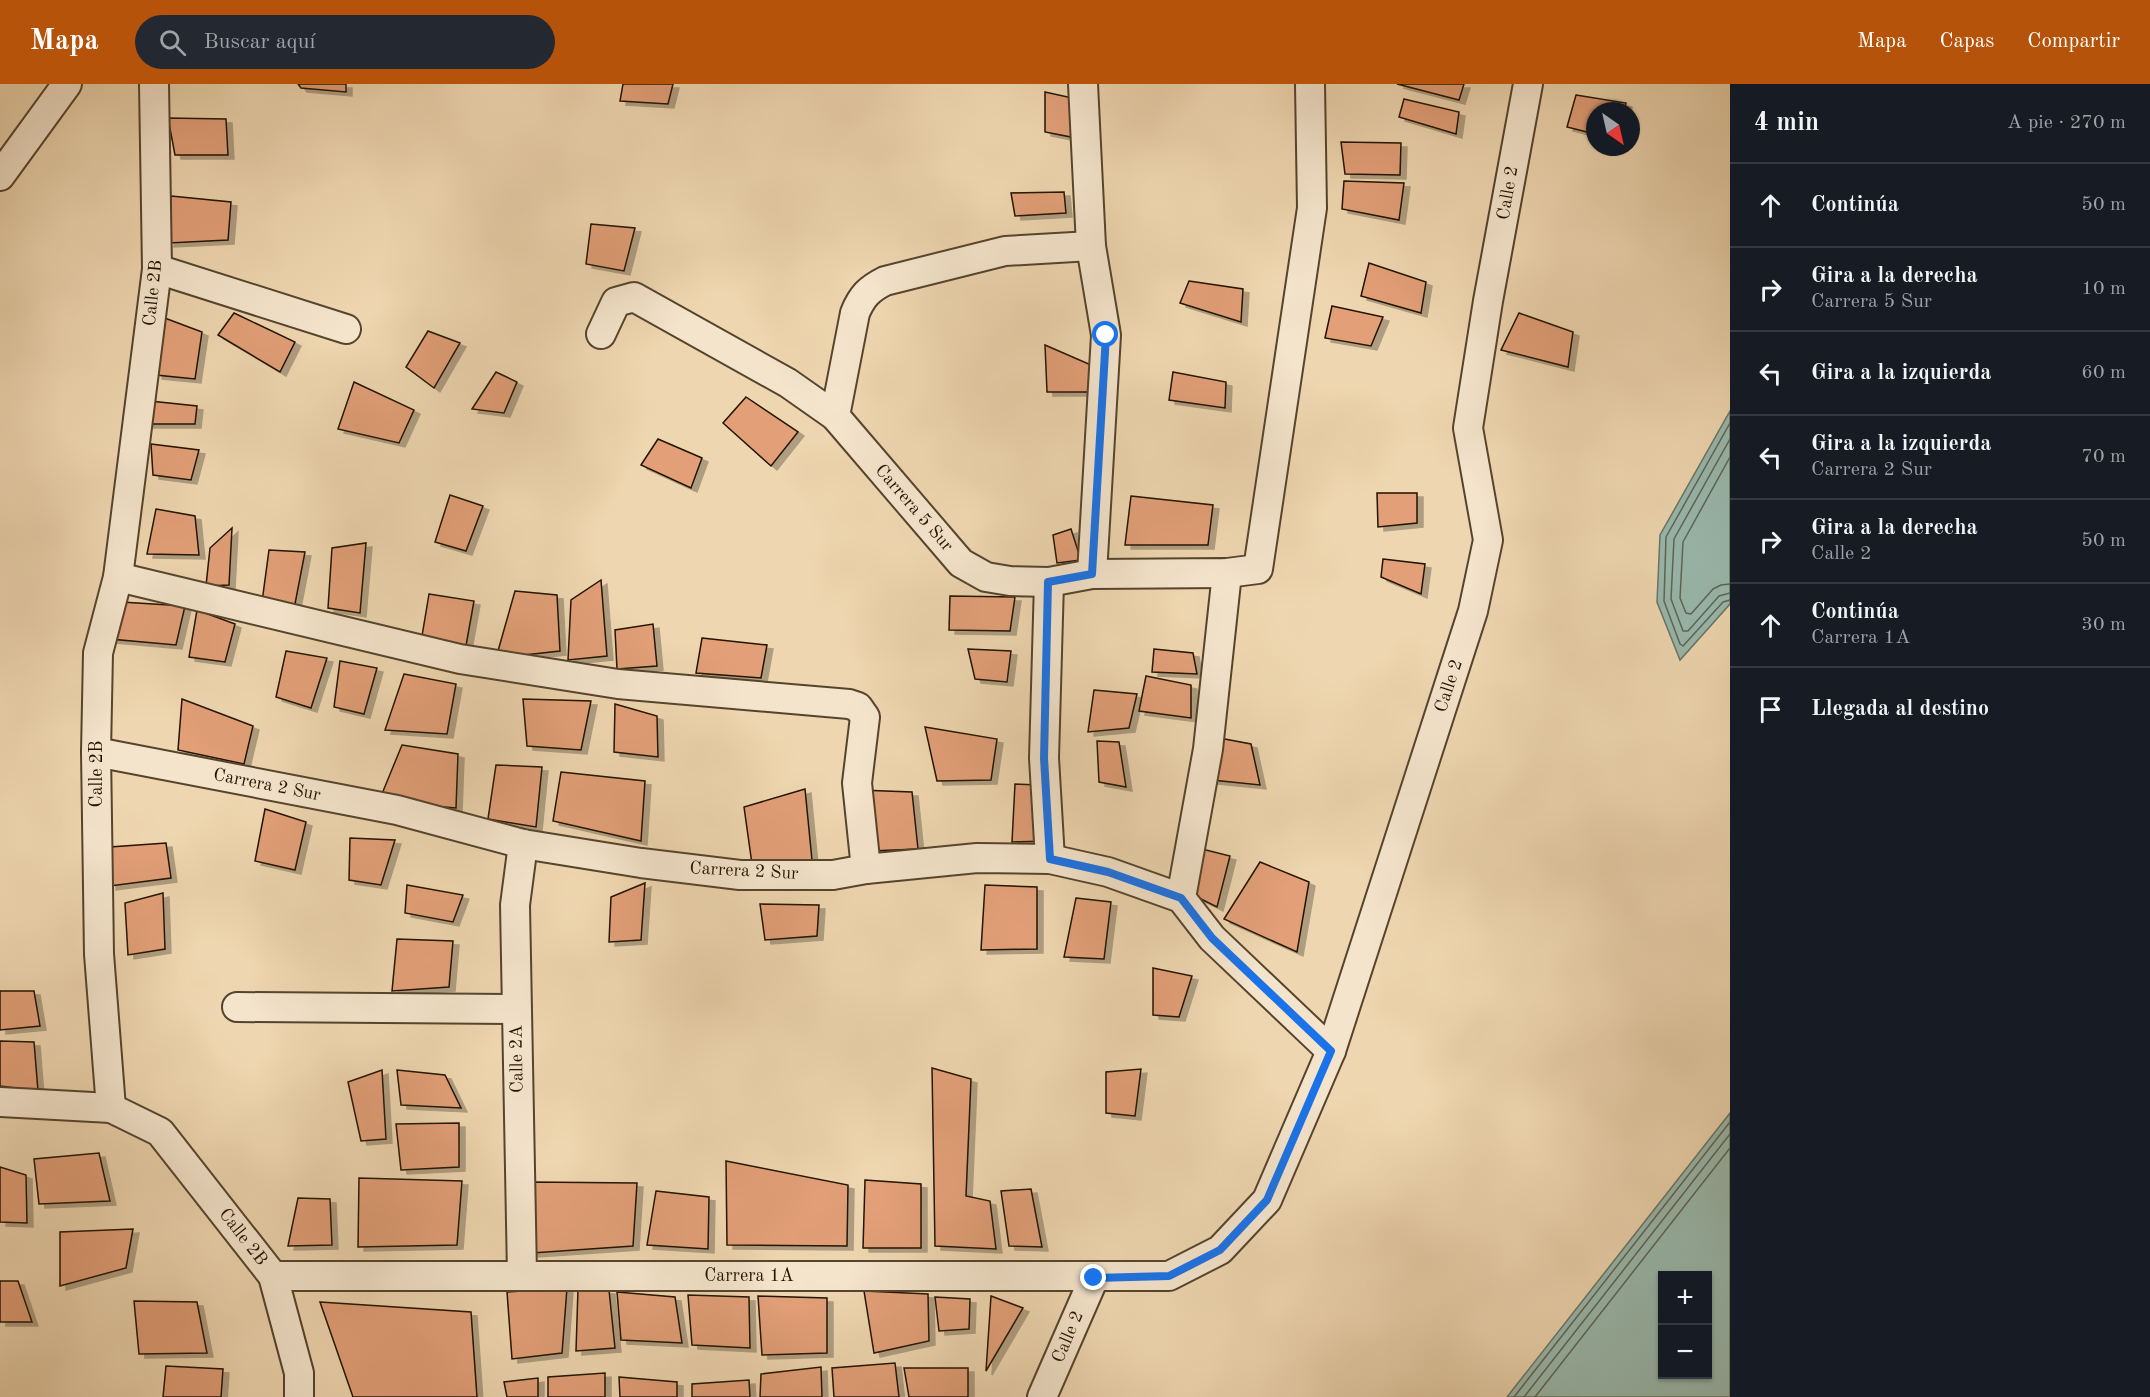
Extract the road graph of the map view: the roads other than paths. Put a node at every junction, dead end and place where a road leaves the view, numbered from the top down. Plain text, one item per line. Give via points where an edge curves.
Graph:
1 (66, 84) edge
2 (154, 84) edge
3 (1083, 84) edge
4 (1310, 84) edge
5 (1528, 84) edge
6 (0, 176) edge
7 (1091, 246) junction
8 (157, 269) junction
9 (346, 329) dead end
10 (601, 334) dead end
11 (835, 416) junction
12 (1227, 573) junction
13 (1092, 574) junction
14 (118, 577) junction
15 (1048, 582) junction
16 (96, 752) junction
17 (523, 844) junction
18 (1050, 859) junction
19 (866, 870) junction
20 (1181, 898) junction
21 (237, 1007) dead end
22 (516, 1009) junction
23 (1331, 1051) junction
24 (0, 1102) edge
25 (111, 1108) junction
26 (1220, 1250) joint
27 (522, 1275) junction
28 (273, 1276) junction
29 (1094, 1278) junction
30 (299, 1397) edge
31 (1042, 1397) edge

1 - 6 street
2 - 8 street, Calle 2B
3 - 7 street
4 - 12 street, Carrera 5 Sur via 1312,208 1258,568
5 - 23 street, Calle 2 via 1468,428 1488,540 1473,611
7 - 11 street via 1005,251 885,281 871,288 855,313
7 - 13 street via 1106,335
8 - 9 street
8 - 14 street, Calle 2B
10 - 11 street, Carrera 5 Sur via 615,302 634,297 789,383
11 - 15 street, Carrera 5 Sur via 961,563 986,577
12 - 13 street, Carrera 5 Sur
12 - 20 street via 1208,749
13 - 15 street, Carrera 5 Sur
14 - 16 street, Calle 2B via 98,653
14 - 19 street via 472,661 618,684 858,707 865,717 857,783
15 - 18 street via 1044,758
16 - 17 street, Carrera 2 Sur via 397,810
16 - 25 street, Calle 2B via 99,954
17 - 19 street, Carrera 2 Sur via 740,875 833,875
17 - 22 street, Calle 2A via 515,905
18 - 19 street, Carrera 2 Sur via 976,858
18 - 20 street, Carrera 2 Sur via 1108,872
20 - 23 street via 1212,938
21 - 22 street
22 - 27 street, Calle 2A
23 - 26 street, Calle 2 via 1267,1200
24 - 25 street
25 - 28 street, Calle 2B via 160,1132
26 - 29 street, Carrera 1A via 1169,1276
27 - 28 street, Carrera 1A
27 - 29 street, Carrera 1A
28 - 30 street, Calle 2B via 299,1373
29 - 31 street, Calle 2

